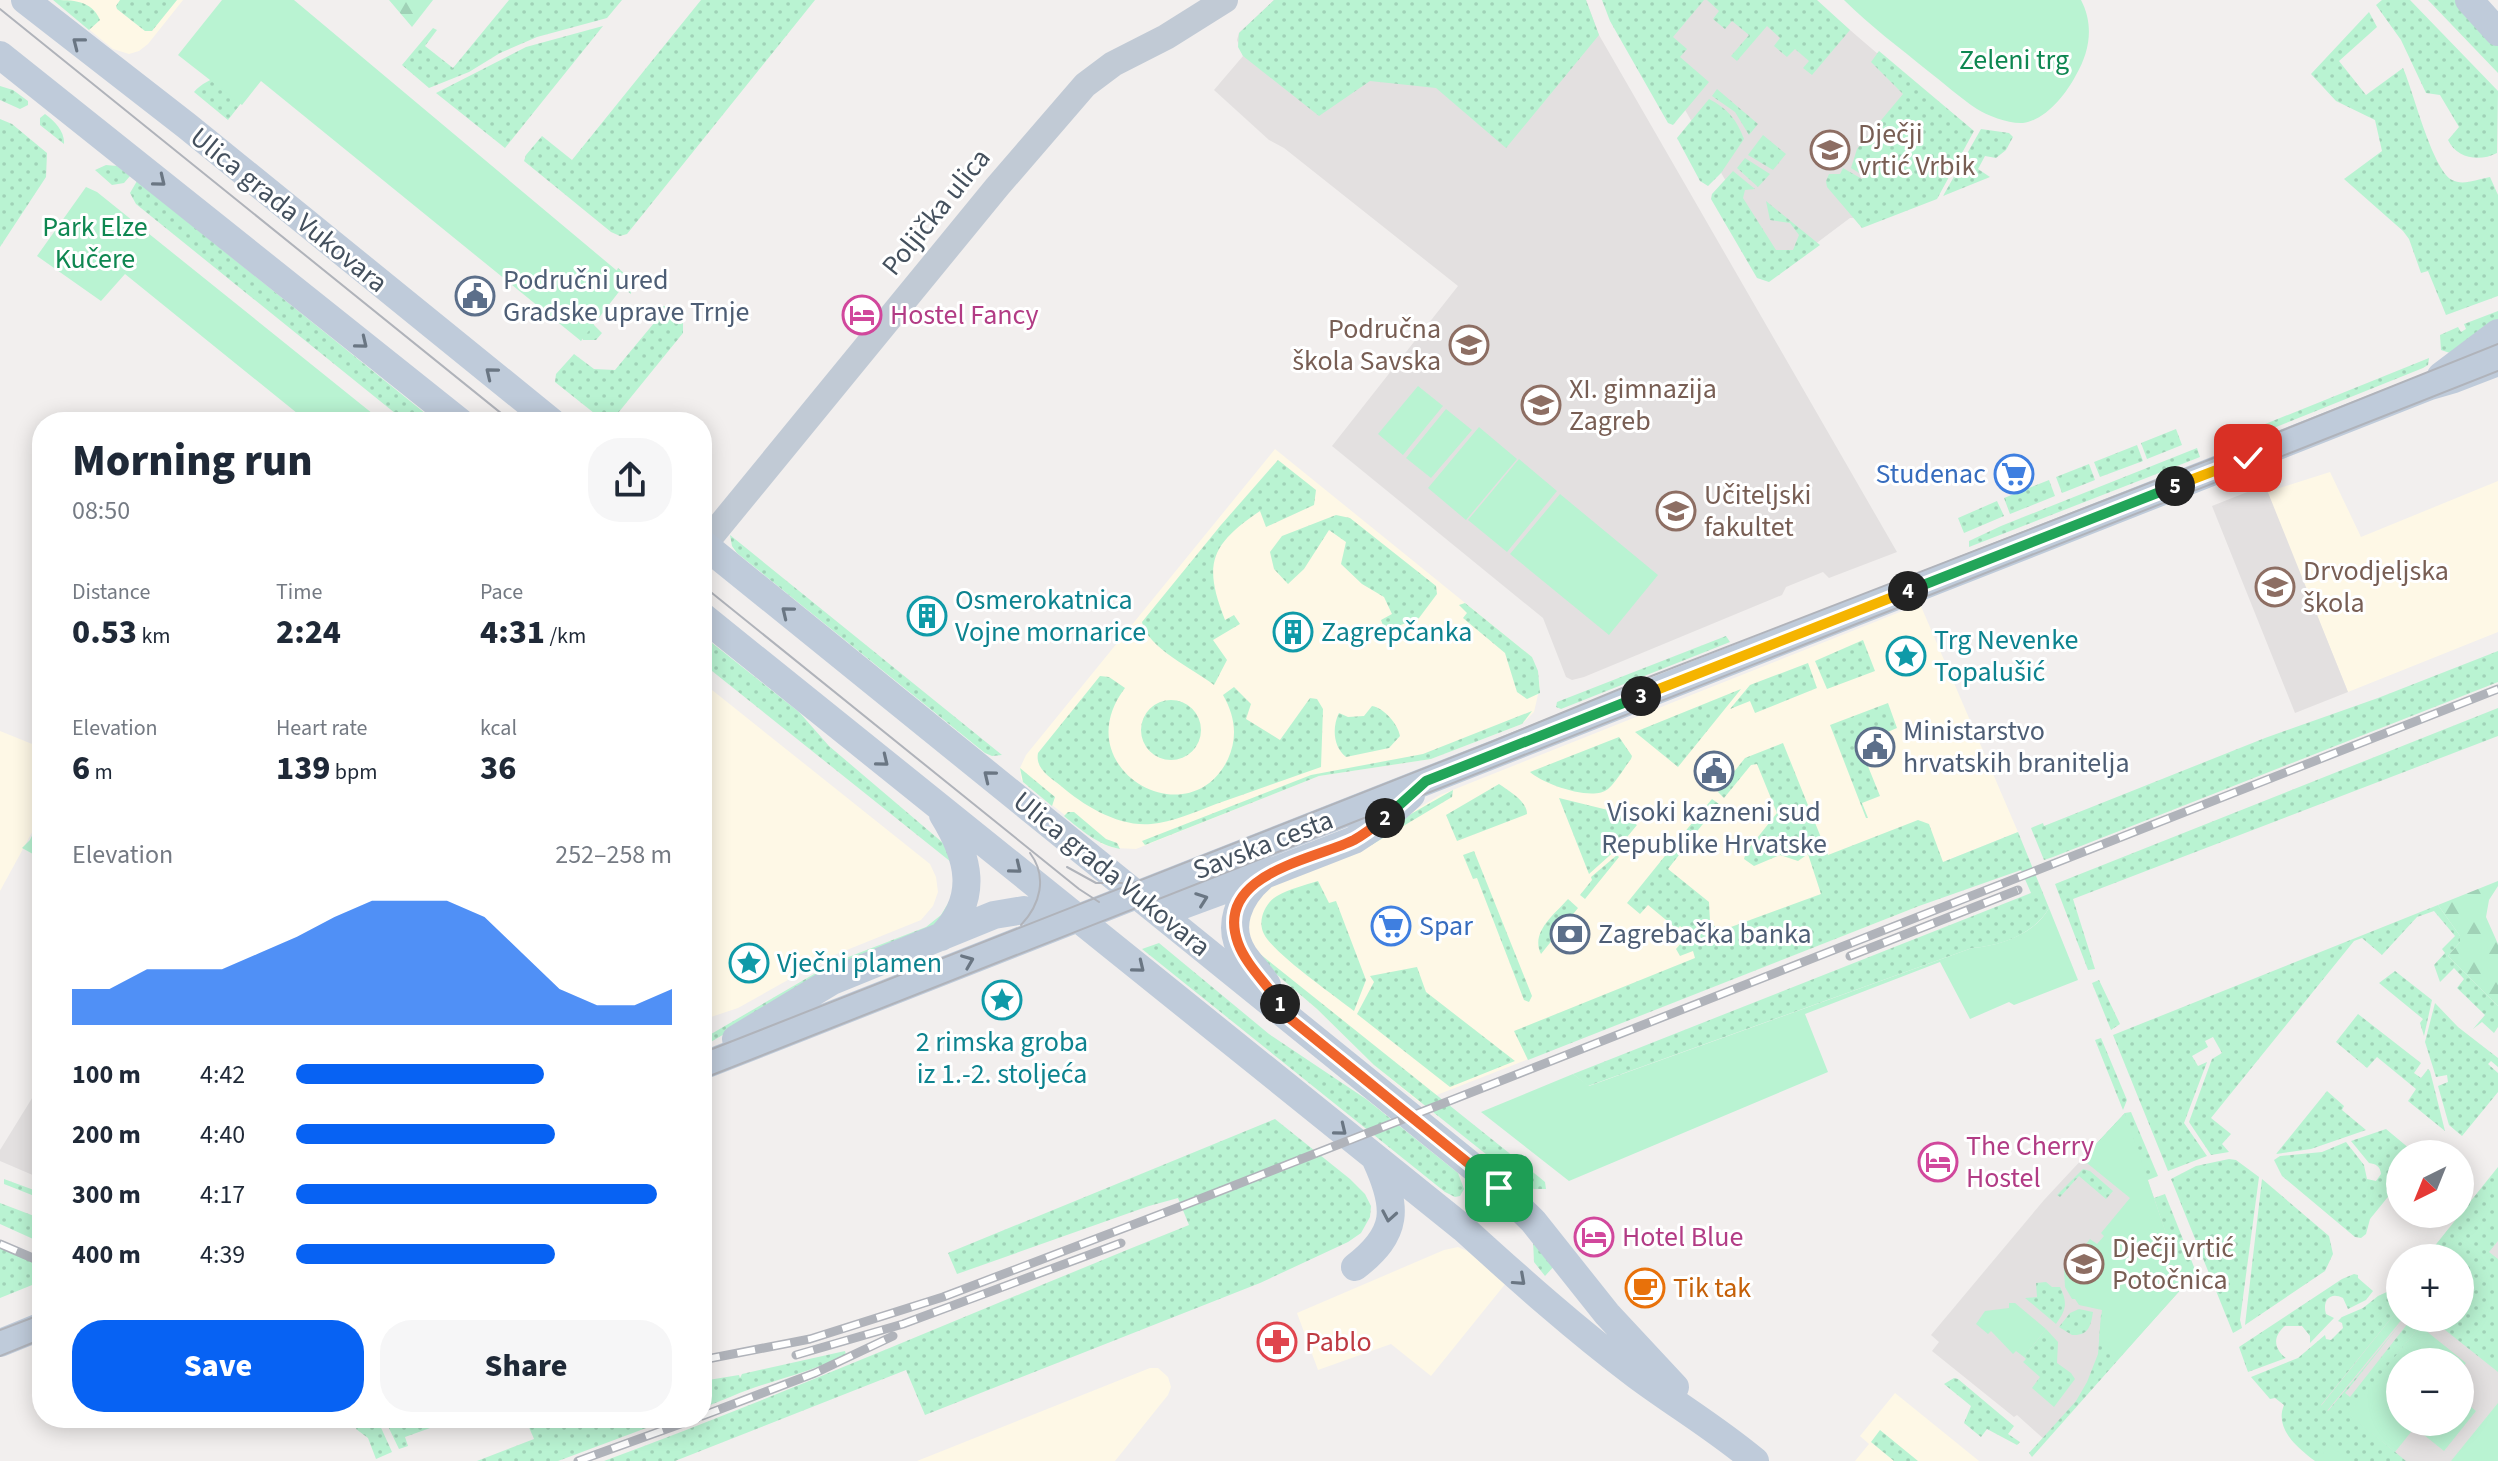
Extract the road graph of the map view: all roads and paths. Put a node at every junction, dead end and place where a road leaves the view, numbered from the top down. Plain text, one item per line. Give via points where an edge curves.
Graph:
1 (25, 0) edge
2 (1225, 0) edge
3 (2469, 0) edge
4 (2487, 0) edge
5 (2498, 11) edge
6 (2498, 32) edge
7 (0, 55) edge
8 (2498, 333) edge
9 (2498, 362) edge
10 (2430, 386) junction
11 (447, 412) edge
12 (540, 412) edge
13 (712, 533) edge
14 (712, 551) edge
15 (712, 624) edge
16 (1426, 781) junction
17 (933, 801) junction
18 (1264, 875) junction
19 (1137, 895) junction
20 (1078, 918) junction
21 (940, 938) junction
22 (1287, 1016) junction
23 (712, 1059) edge
24 (712, 1062) edge
25 (1374, 1156) junction
26 (1355, 1267) dead end
27 (32, 1330) edge
28 (0, 1343) edge
29 (1709, 1424) junction
30 (1755, 1461) edge

12 -> 1 main road, Ulica grada Vukovara
2 - 13 street, Poljička ulica via 1085,85
3 - 6 main road
4 - 5 main road
7 -> 11 main road, Ulica grada Vukovara
8 - 10 main road, Savska cesta
9 - 10 main road, Savska cesta
10 - 16 main road, Savska cesta
19 -> 14 main road, Ulica grada Vukovara
15 -> 17 main road, Ulica grada Vukovara
16 - 18 main road via 1354,840
16 - 19 main road, Savska cesta
17 -> 20 main road, Ulica grada Vukovara
17 - 21 main road via 962,855 968,886 955,921
19 -> 18 main road via 1180,906
18 - 22 main road via 1237,910 1236,938
19 - 20 main road, Savska cesta
19 - 22 main road, Ulica grada Vukovara
20 - 21 main road, Savska cesta via 1011,911
24 -> 20 main road, Savska cesta
20 -> 25 main road, Ulica grada Vukovara
21 - 23 main road, Savska cesta via 821,986
22 - 29 main road, Ulica grada Vukovara via 1521,1209 1627,1337
25 -> 26 main road via 1389,1192 1389,1226 1378,1247
25 -> 29 main road, Ulica grada Vukovara via 1537,1296 1637,1376
27 - 28 main road
29 - 30 main road, Ulica grada Vukovara

